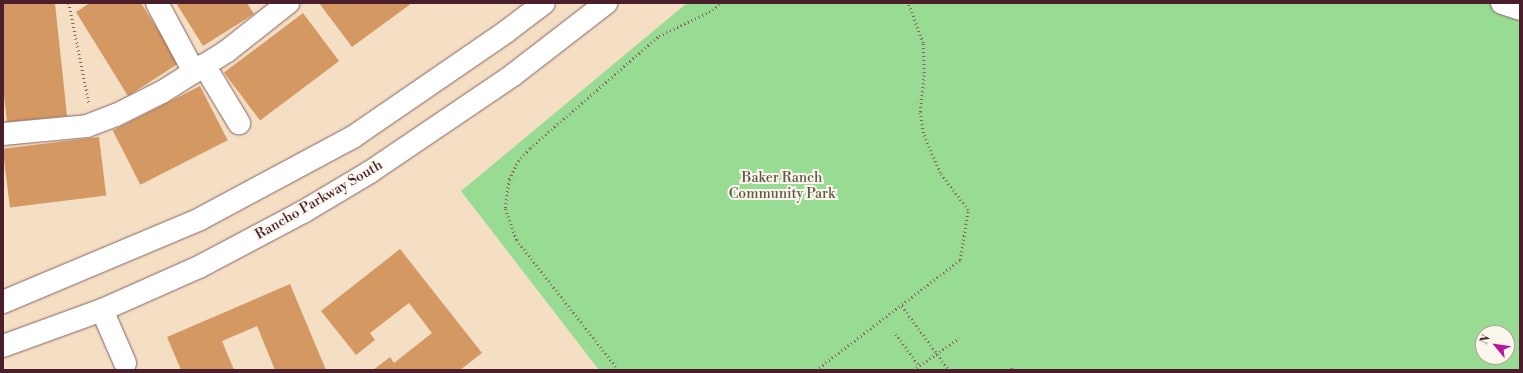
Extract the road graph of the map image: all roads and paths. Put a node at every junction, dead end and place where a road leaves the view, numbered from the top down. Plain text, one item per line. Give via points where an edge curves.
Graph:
1 (69, 3) edge
2 (157, 3) edge
3 (288, 3) edge
4 (544, 3) edge
5 (606, 3) edge
6 (721, 3) edge
7 (908, 3) edge
8 (1502, 3) edge
9 (1520, 9) edge
10 (199, 68) junction
11 (93, 123) junction
12 (239, 123) dead end
13 (3, 134) edge
14 (3, 302) edge
15 (902, 306) junction
16 (102, 310) junction
17 (896, 334) dead end
18 (959, 338) dead end
19 (3, 346) edge
20 (936, 353) junction
21 (125, 363) dead end
22 (919, 366) junction
23 (618, 370) edge
24 (816, 370) edge
25 (913, 370) edge
26 (949, 370) edge
27 (1066, 370) edge
28 (1084, 370) edge

1 - 11 path
2 - 10 street
3 - 10 street
4 - 14 street via 507,32 353,137 200,219
5 - 16 street, Rancho Parkway South via 513,75 370,172 199,267
6 - 23 path via 709,12 659,36 530,148 518,161 509,179 505,208 516,240
7 - 15 path via 923,43 924,73 920,112 923,134 938,168 968,210 958,264
8 - 9 street
10 - 11 street via 162,92
10 - 12 street
11 - 13 street
15 - 20 path
15 - 24 path
16 - 19 street, Rancho Parkway South
16 - 21 street
17 - 22 path
18 - 20 path
20 - 22 path
20 - 26 path
22 - 25 path
27 - 28 path

